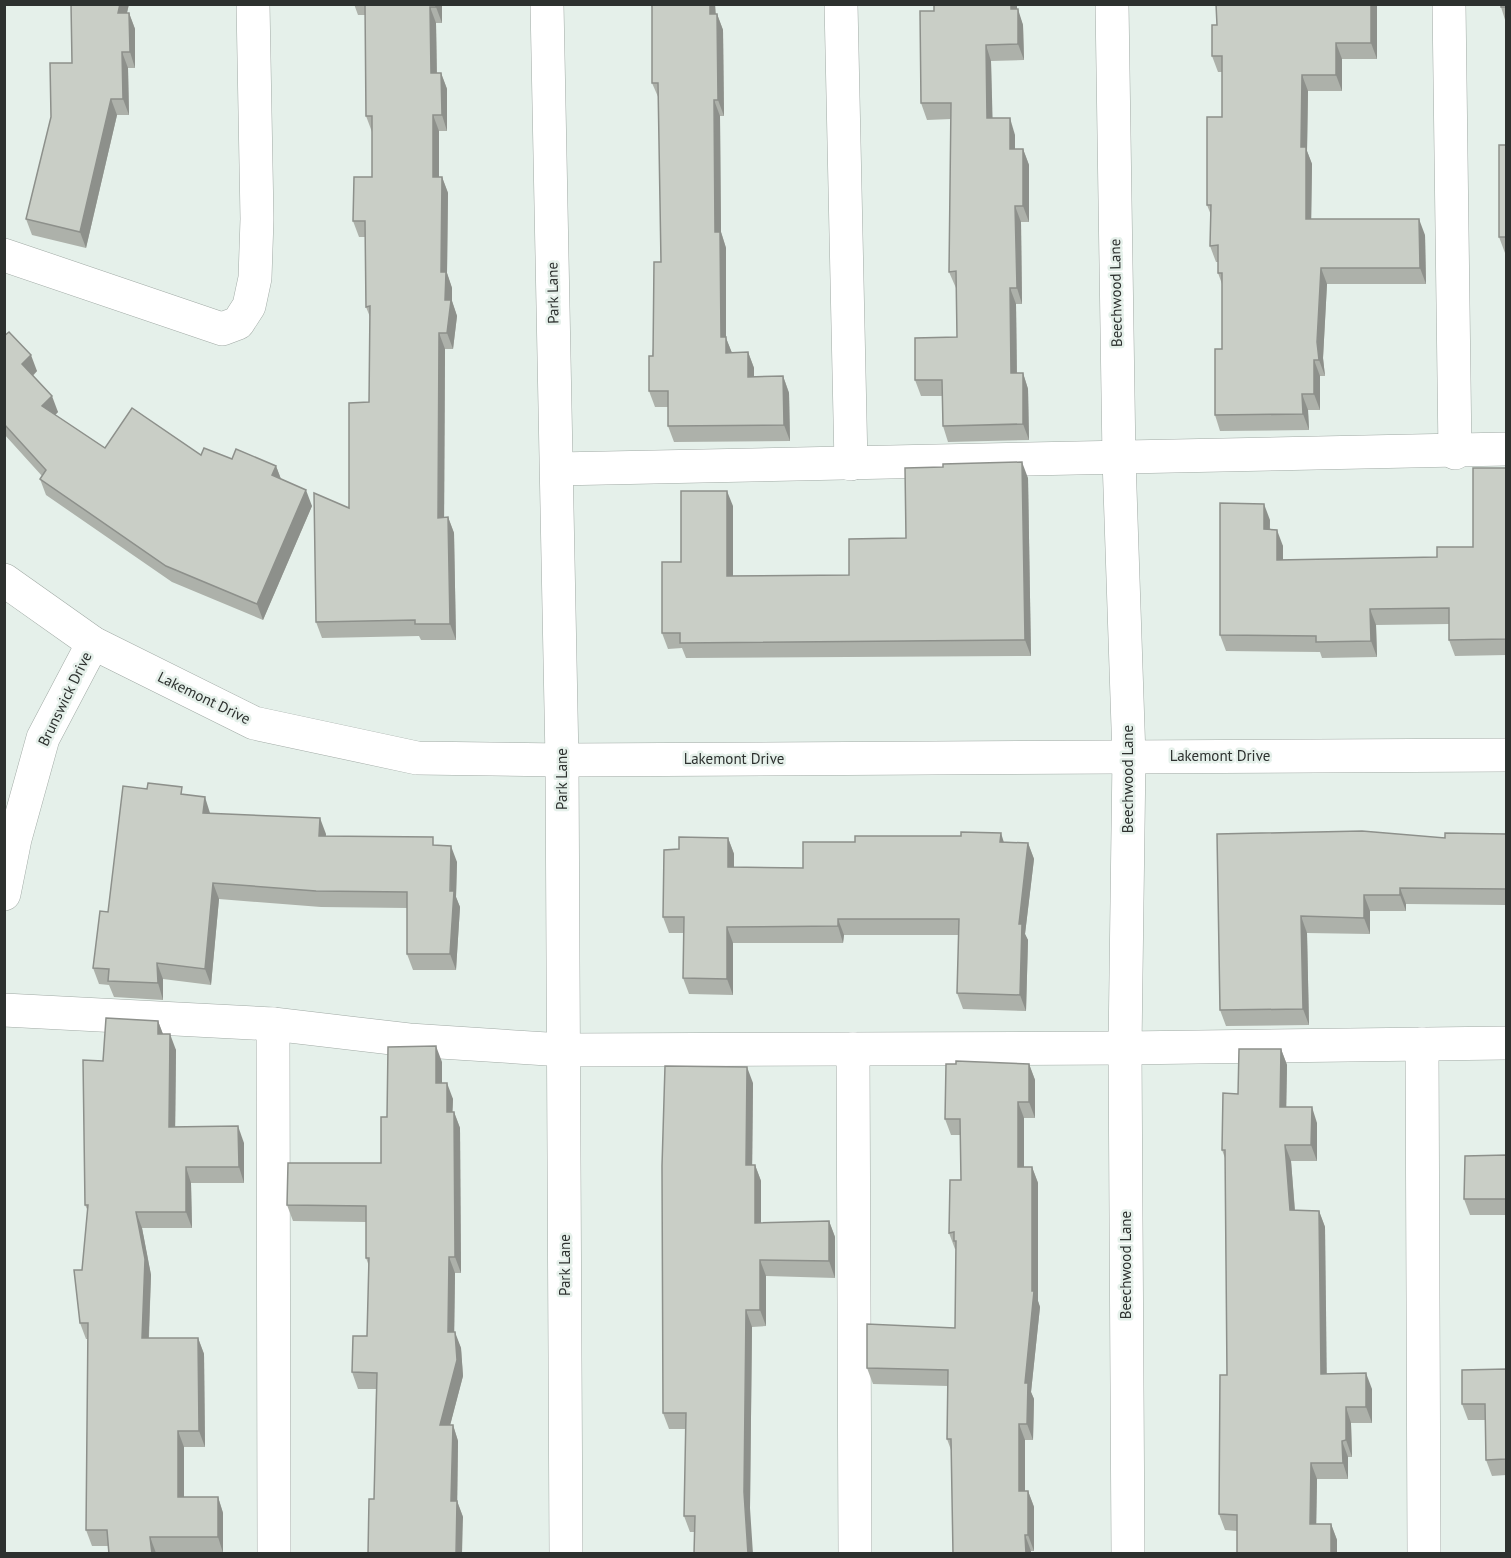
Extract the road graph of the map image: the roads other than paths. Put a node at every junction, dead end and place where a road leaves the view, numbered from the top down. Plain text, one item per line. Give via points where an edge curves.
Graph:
1 (253, 4) edge
2 (547, 4) edge
3 (841, 4) edge
4 (1112, 4) edge
5 (1449, 4) edge
6 (4, 255) edge
7 (1506, 449) edge
8 (1455, 453) junction
9 (1119, 459) junction
10 (851, 464) junction
11 (557, 469) junction
12 (4, 580) edge
13 (93, 643) junction
14 (1506, 755) edge
15 (1129, 757) junction
16 (562, 760) junction
17 (4, 894) edge
18 (4, 1010) edge
19 (273, 1024) junction
20 (1506, 1043) edge
21 (1422, 1044) junction
22 (1125, 1048) junction
23 (853, 1049) junction
24 (563, 1050) junction
25 (274, 1554) edge
26 (566, 1554) edge
27 (855, 1554) edge
28 (1128, 1554) edge
29 (1424, 1554) edge

1 - 6 street via 255,278 249,306 238,323 222,328 197,321
2 - 11 street, Park Lane
3 - 10 street
4 - 9 street, Beechwood Lane
5 - 8 street
7 - 8 street
8 - 9 street
9 - 10 street
9 - 15 street, Beechwood Lane
10 - 11 street
11 - 16 street, Park Lane
12 - 13 street, Lakemont Drive
13 - 16 street, Lakemont Drive via 254,723 417,758
13 - 17 street, Brunswick Drive via 43,738
14 - 15 street, Lakemont Drive
15 - 16 street, Lakemont Drive
15 - 22 street, Beechwood Lane
16 - 24 street, Park Lane
18 - 19 street
19 - 24 street via 409,1040
19 - 25 street
20 - 21 street
21 - 22 street
21 - 29 street
22 - 23 street
22 - 28 street, Beechwood Lane
23 - 24 street
23 - 27 street
24 - 26 street, Park Lane

